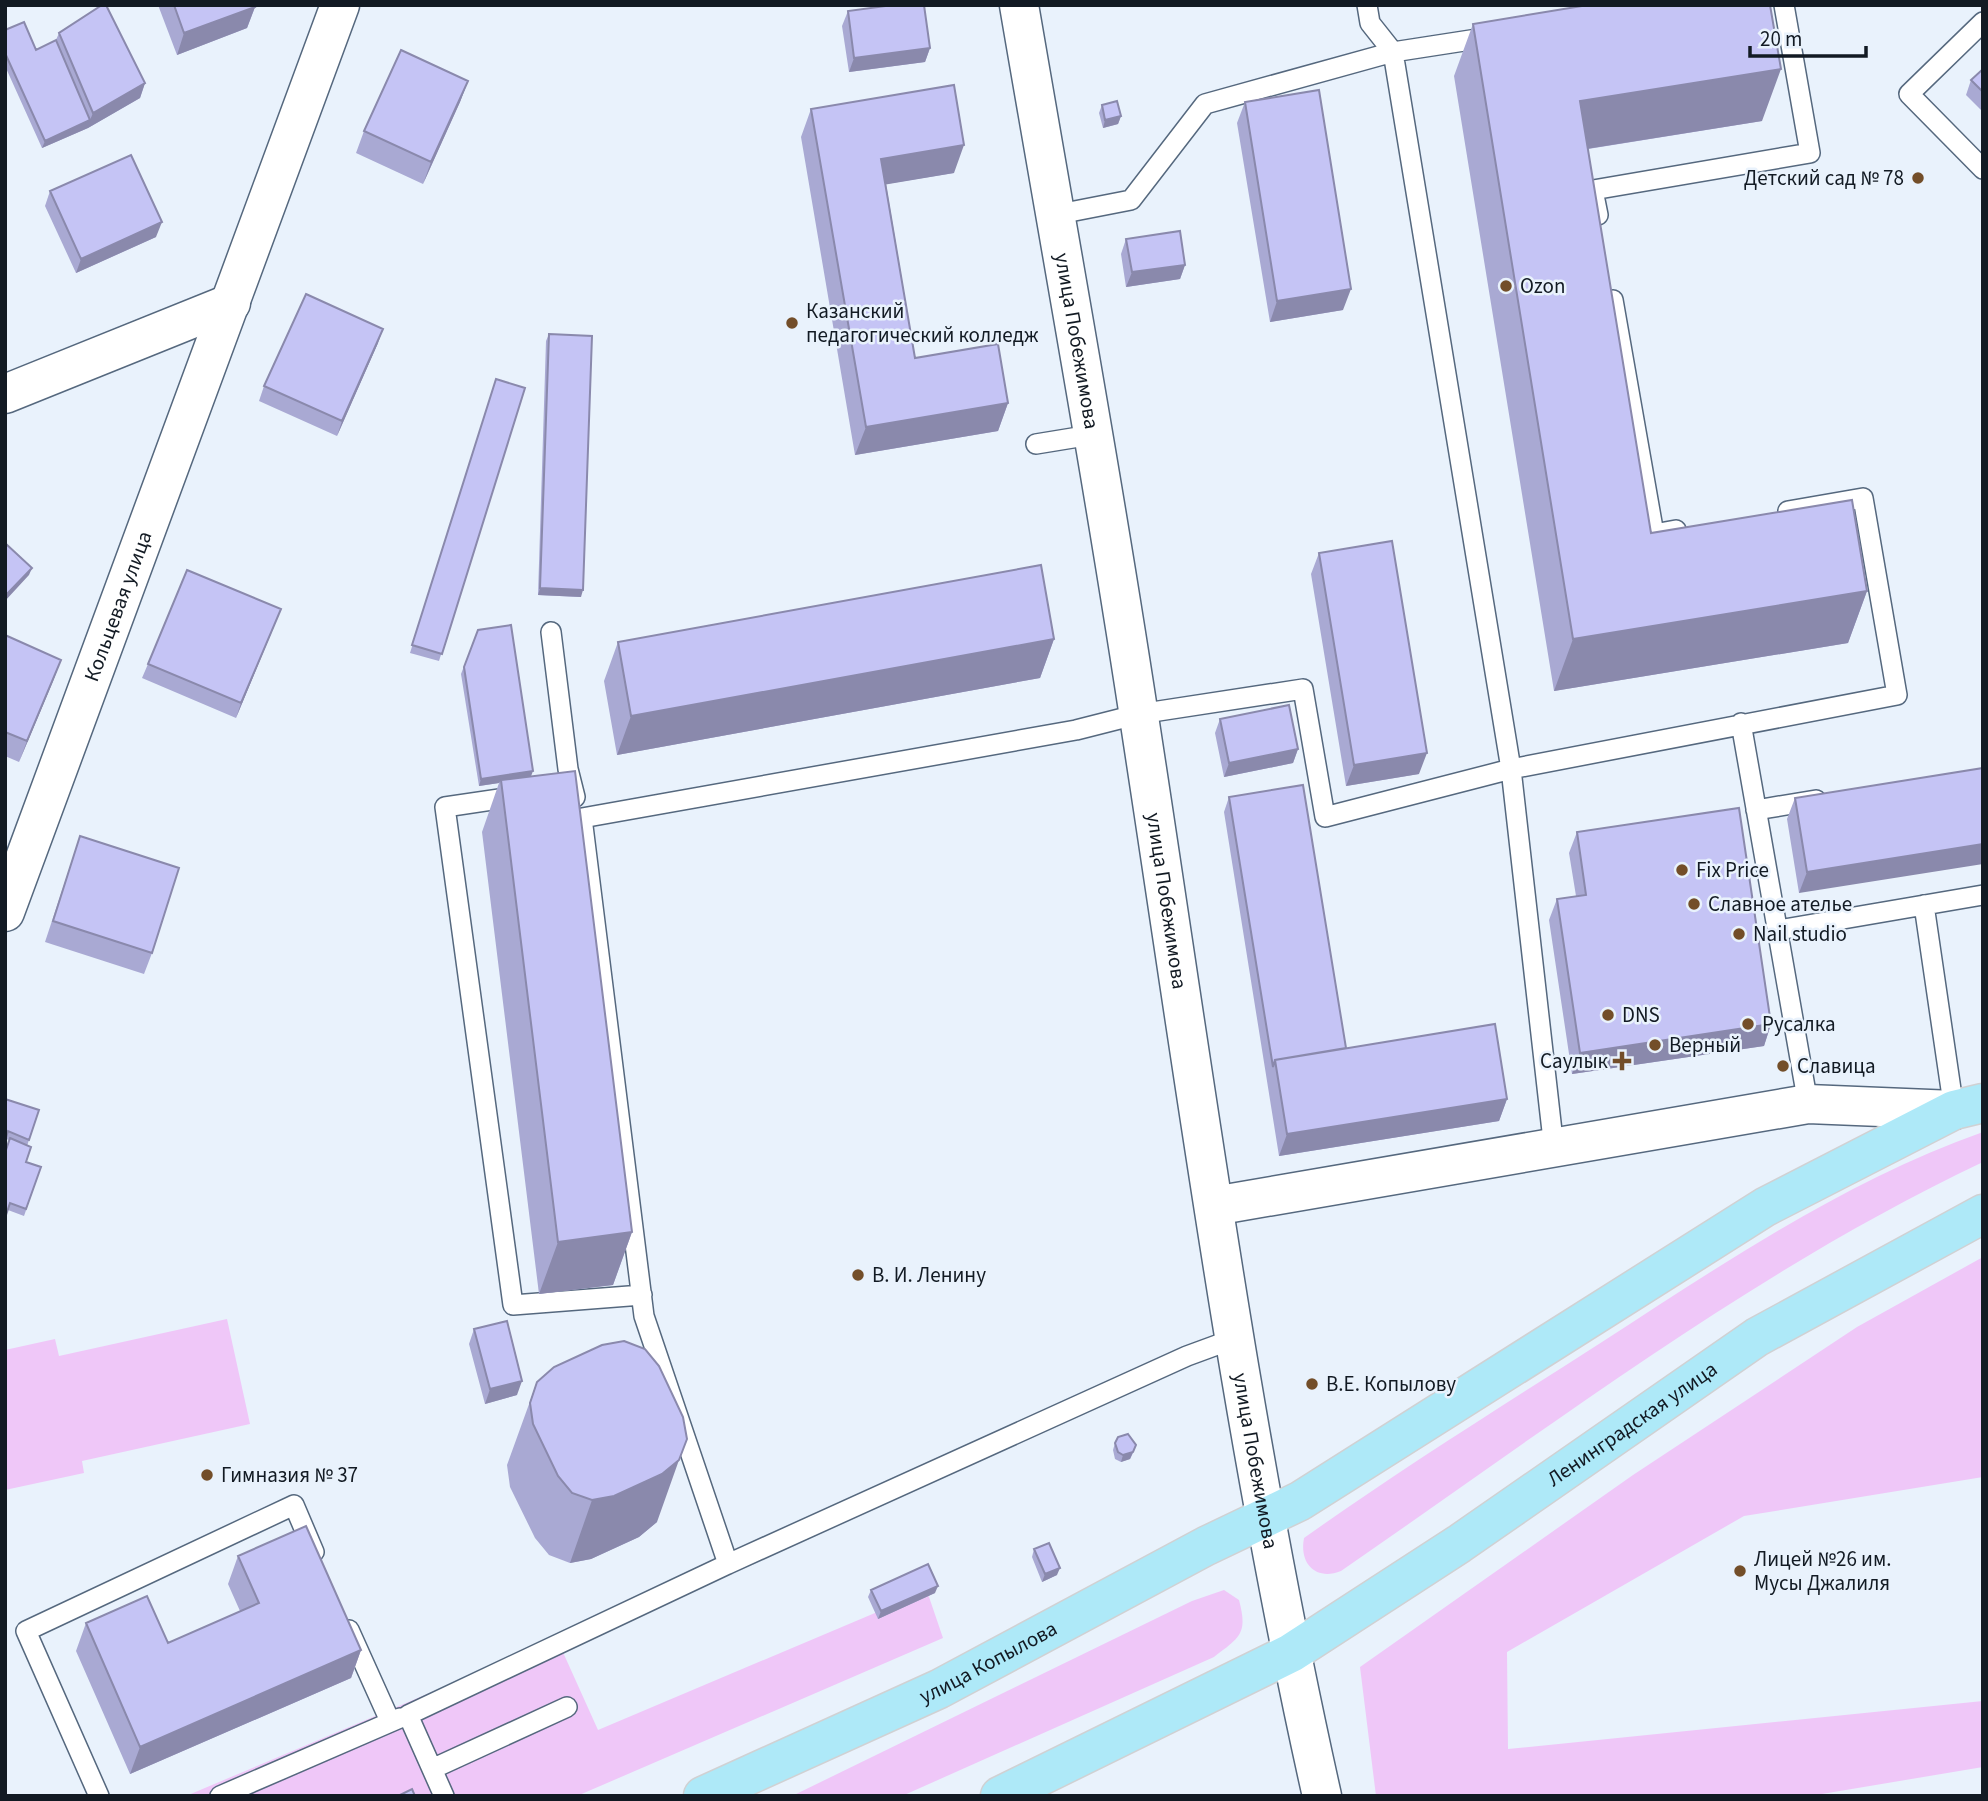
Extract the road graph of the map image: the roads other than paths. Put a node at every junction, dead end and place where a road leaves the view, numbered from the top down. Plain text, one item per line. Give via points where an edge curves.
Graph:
1 (340, 5) edge
2 (1019, 5) edge
3 (1367, 5) edge
4 (1784, 5) edge
5 (1983, 22) edge
6 (1514, 34) edge
7 (1394, 52) junction
8 (1983, 169) edge
9 (1054, 215) junction
10 (1601, 232) edge
11 (1610, 286) edge
12 (231, 303) junction
13 (5, 394) edge
14 (1091, 435) junction
15 (1036, 444) dead end
16 (1767, 514) edge
17 (1691, 527) edge
18 (551, 632) dead end
19 (1139, 713) junction
20 (1741, 723) junction
21 (1511, 769) junction
22 (573, 788) junction
23 (1836, 796) edge
24 (1756, 810) junction
25 (582, 818) junction
26 (1983, 895) edge
27 (1924, 905) junction
28 (5, 912) edge
29 (1779, 930) junction
30 (1808, 1104) junction
31 (1968, 1107) edge
32 (1554, 1149) junction
33 (1214, 1206) junction
34 (1983, 1214) edge
35 (642, 1295) junction
36 (1236, 1338) junction
37 (1267, 1519) junction
38 (728, 1564) junction
39 (322, 1569) edge
40 (339, 1607) edge
41 (1291, 1653) junction
42 (567, 1707) dead end
43 (399, 1718) junction
44 (432, 1769) junction
45 (99, 1796) edge
46 (220, 1796) edge
47 (444, 1796) edge
48 (703, 1796) edge
49 (1000, 1796) edge
50 (1322, 1796) edge

1 - 12 street, Кольцевая улица
2 - 9 street, улица Побежимова
3 - 7 lane via 1370,23
4 - 10 lane via 1810,153 1593,190
5 - 8 lane via 1909,94
6 - 7 lane
7 - 9 lane via 1205,104 1131,200
7 - 21 lane
9 - 14 street, улица Побежимова
11 - 17 lane via 1654,534
12 - 13 street
12 - 28 street, Кольцевая улица
14 - 15 lane
14 - 19 street, улица Побежимова
16 - 20 lane via 1863,498 1897,695
18 - 22 lane
19 - 21 lane via 1303,689 1325,817
19 - 25 lane via 1076,730
19 - 33 street, улица Побежимова
20 - 21 lane
20 - 24 lane
21 - 32 lane
22 - 25 lane
22 - 35 lane via 445,807 513,1305
23 - 24 lane
24 - 29 lane
25 - 35 lane
26 - 27 lane
27 - 29 lane
27 - 31 lane
29 - 30 lane
30 - 31 street
30 - 32 street
31 - 37 main road via 1765,1207
32 - 33 street
33 - 36 street, улица Побежимова
34 - 41 main road, Ленинградская улица via 1757,1337 1459,1544
35 - 38 lane via 645,1316
36 - 37 street, улица Побежимова
36 - 38 lane
37 - 41 street, улица Побежимова
37 - 48 main road, улица Копылова via 1206,1546 939,1689
38 - 43 lane
39 - 45 lane via 294,1505 26,1631
40 - 43 lane
41 - 49 main road
41 - 50 street, улица Побежимова
42 - 44 lane
43 - 44 lane
43 - 46 lane
44 - 47 lane

